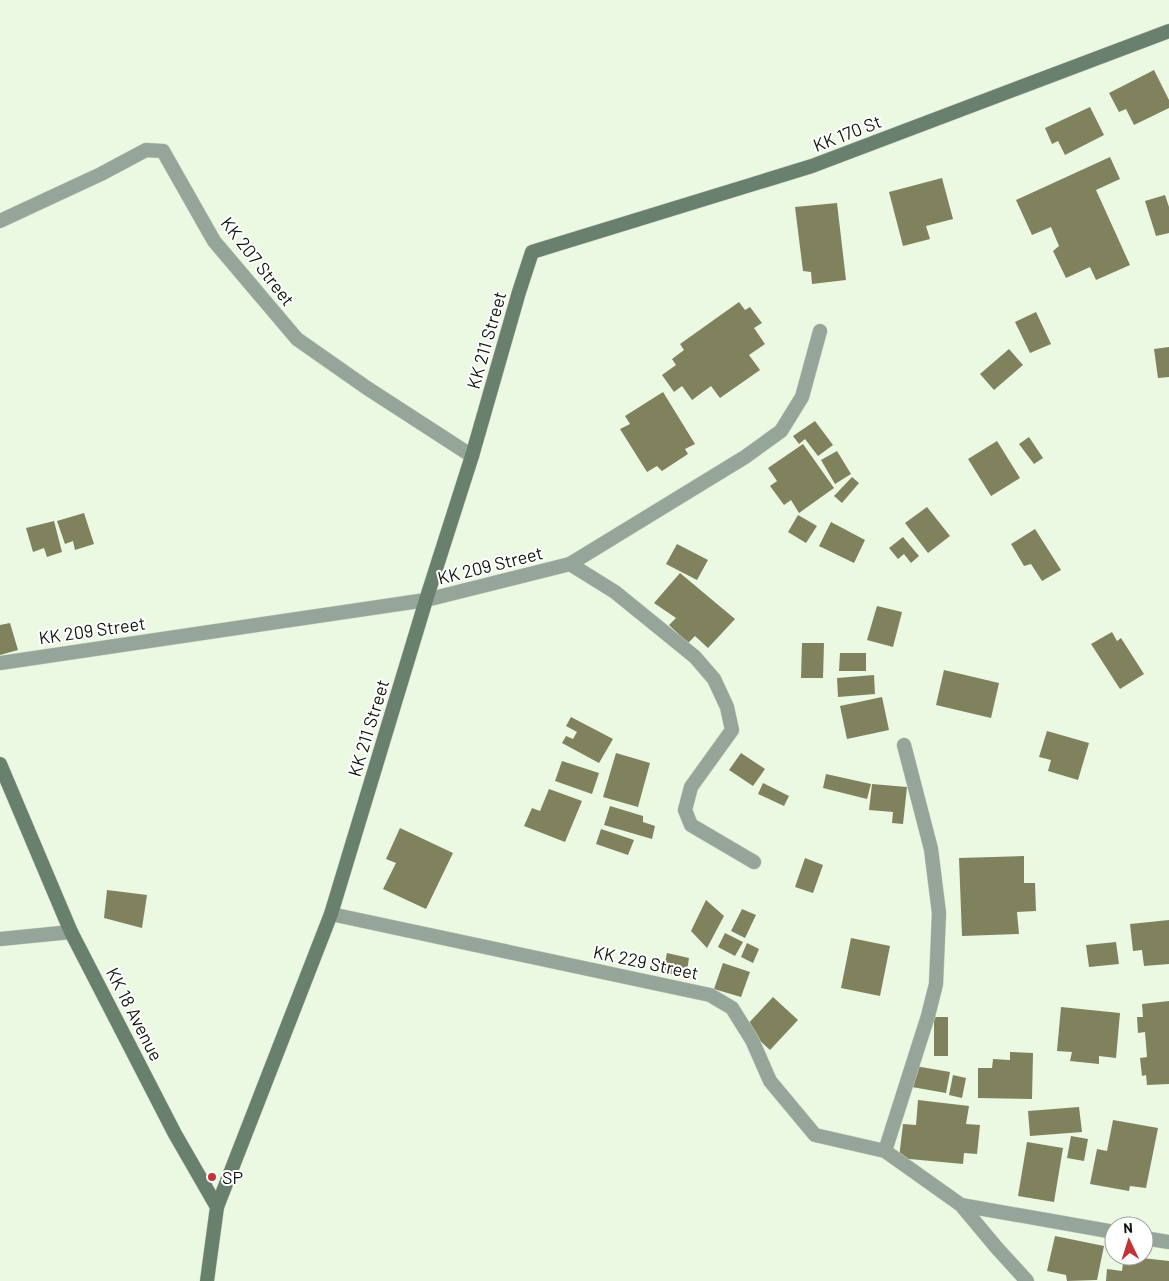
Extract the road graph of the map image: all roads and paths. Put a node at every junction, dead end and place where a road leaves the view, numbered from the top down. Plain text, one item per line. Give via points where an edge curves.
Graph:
1 (1169, 31) edge
2 (0, 221) edge
3 (532, 252) joint
4 (820, 331) dead end
5 (472, 456) junction
6 (570, 564) junction
7 (426, 600) junction
8 (0, 663) edge
9 (904, 746) dead end
10 (0, 764) edge
11 (754, 862) dead end
12 (331, 914) junction
13 (71, 932) junction
14 (0, 939) edge
15 (885, 1151) junction
16 (961, 1205) junction
17 (217, 1207) junction
18 (1104, 1230) edge
19 (1154, 1240) edge
20 (1169, 1242) edge
21 (207, 1281) edge
22 (1027, 1281) edge

1 - 3 main road, KK 170 St via 812,166
2 - 5 street, KK 207 Street via 146,150 163,151 214,241 297,339
3 - 5 main road, KK 211 Street
4 - 6 street via 802,397 782,431
5 - 7 main road, KK 211 Street
6 - 7 street, KK 209 Street
6 - 11 street, KK 209 Street via 615,592 695,657 714,678 727,707 732,730 691,787 685,810 691,825
7 - 8 street, KK 209 Street
7 - 12 main road, KK 211 Street
9 - 15 street via 930,849 939,913 936,984
10 - 13 main road, KK 18 Avenue
12 - 15 street, KK 229 Street via 710,995 732,1008 752,1040 770,1081 815,1135
12 - 17 main road, KK 211 Street
13 - 14 street
13 - 17 main road, KK 18 Avenue via 175,1134
15 - 16 street, KK 229 Street
16 - 18 street
16 - 22 street, KK 229 Street
17 - 21 main road
19 - 20 street

